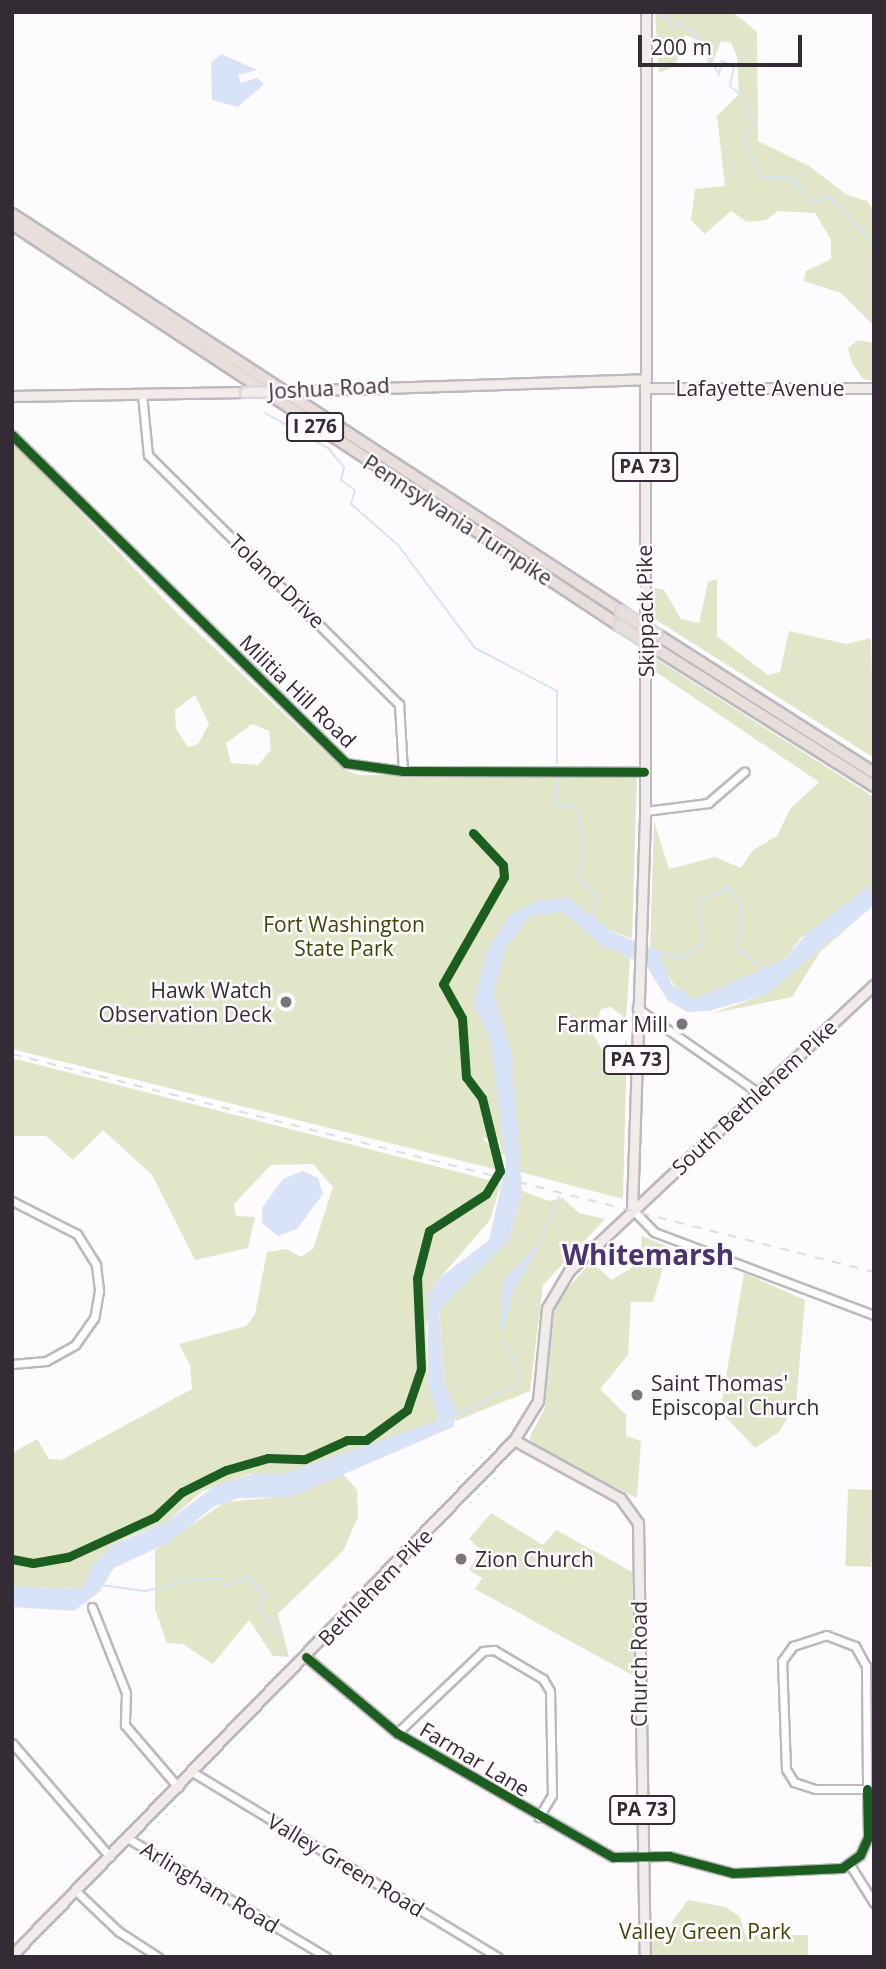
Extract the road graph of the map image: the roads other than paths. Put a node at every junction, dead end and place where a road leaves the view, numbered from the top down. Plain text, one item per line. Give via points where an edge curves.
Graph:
1 (646, 12) edge
2 (12, 214) edge
3 (12, 224) edge
4 (646, 383) junction
5 (874, 388) edge
6 (142, 394) junction
7 (12, 396) edge
8 (12, 435) edge
9 (403, 771) junction
10 (644, 772) junction
11 (744, 772) dead end
12 (874, 773) edge
13 (874, 786) edge
14 (645, 811) junction
15 (874, 985) edge
16 (637, 1008) junction
17 (759, 1093) junction
18 (633, 1182) junction
19 (653, 1191) junction
20 (12, 1201) edge
21 (632, 1209) junction
22 (874, 1315) edge
23 (12, 1364) edge
24 (514, 1440) junction
25 (92, 1607) dead end
26 (306, 1657) junction
27 (397, 1733) junction
28 (12, 1743) edge
29 (194, 1773) junction
30 (178, 1787) junction
31 (867, 1789) junction
32 (539, 1817) junction
33 (129, 1839) junction
34 (110, 1857) junction
35 (643, 1857) junction
36 (850, 1865) junction
37 (77, 1892) junction
38 (874, 1903) edge
39 (12, 1955) edge
40 (158, 1957) edge
41 (326, 1957) edge
42 (498, 1957) edge
43 (645, 1957) edge

1 - 4 main road, Skippack Pike / PA 73
2 - 12 highway, Pennsylvania Turnpike / I 276, bridge
3 - 13 highway, Pennsylvania Turnpike / I 276, bridge via 620,626
4 - 5 main road, Lafayette Avenue
4 - 6 main road, Joshua Road, bridge
4 - 10 main road, Skippack Pike / PA 73
6 - 7 main road, Joshua Road
6 - 9 street, Toland Drive via 148,455 399,705
8 - 9 street, Militia Hill Road via 346,763
9 - 10 street, Militia Hill Road
10 - 14 main road, Skippack Pike / PA 73
11 - 14 street via 708,803
14 - 16 main road, Skippack Pike / PA 73
15 - 17 main road, South Bethlehem Pike
16 - 17 street
16 - 18 main road, Skippack Pike / PA 73
17 - 19 main road, South Bethlehem Pike
18 - 19 main road
18 - 21 main road, Skippack Pike / PA 73
19 - 21 main road, South Bethlehem Pike
20 - 23 street via 77,1234 96,1265 99,1291 94,1318 75,1345 46,1362
21 - 22 street via 654,1232
21 - 24 main road, Bethlehem Pike via 569,1271 547,1308 538,1401
24 - 26 main road, Bethlehem Pike
24 - 35 main road, Church Road / PA 73 via 620,1498 636,1516
25 - 30 street via 126,1693 125,1725
26 - 27 street, Farmar Lane
26 - 29 main road, Bethlehem Pike
27 - 32 street, Farmar Lane
27 - 32 street via 482,1651 494,1650 542,1679 550,1691 552,1796
28 - 34 street
29 - 30 main road, Bethlehem Pike
29 - 42 street, Valley Green Road
30 - 33 main road, Bethlehem Pike
31 - 31 street via 866,1666 842,1638 811,1636 793,1646 782,1661 786,1769 794,1782 815,1789
31 - 36 street via 869,1837
32 - 35 street, Farmar Lane via 613,1857
33 - 34 main road, Bethlehem Pike
33 - 41 street, Arlingham Road
34 - 37 main road, Bethlehem Pike
35 - 36 street, Farmar Lane via 669,1856 733,1873
35 - 43 main road, Church Road / PA 73
36 - 38 street
37 - 39 main road, Bethlehem Pike
37 - 40 street via 118,1931

